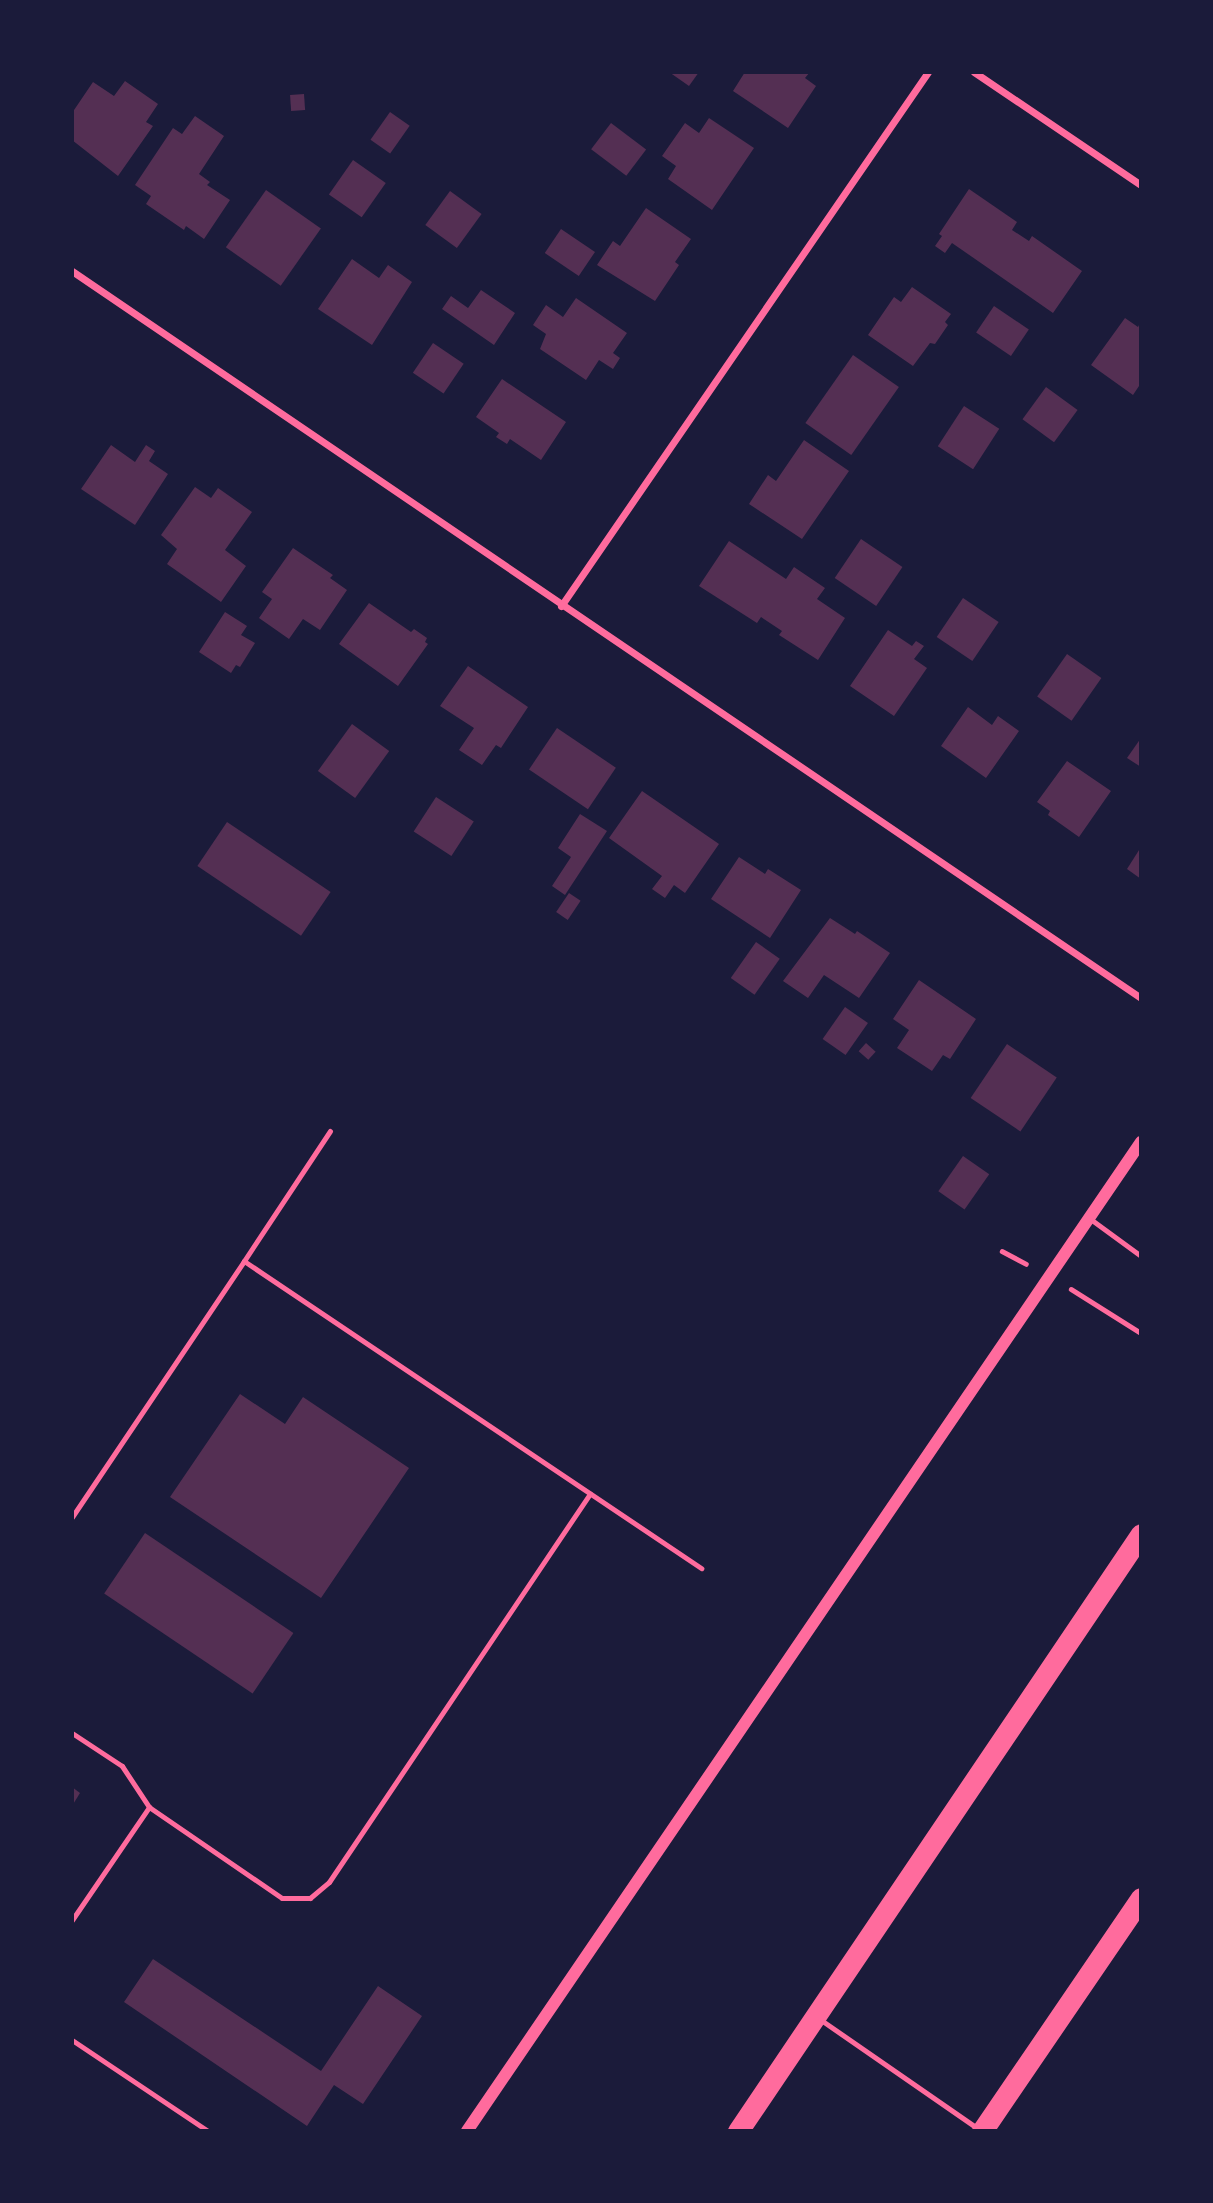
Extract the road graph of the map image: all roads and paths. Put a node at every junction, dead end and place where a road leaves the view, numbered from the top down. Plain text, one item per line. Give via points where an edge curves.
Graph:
1 (928, 72) edge
2 (974, 72) edge
3 (1141, 185) edge
4 (72, 271) edge
5 (561, 606) junction
6 (1141, 998) edge
7 (330, 1131) dead end
8 (1141, 1142) edge
9 (1089, 1218) junction
10 (1141, 1256) edge
11 (244, 1261) junction
12 (590, 1494) junction
13 (72, 1517) edge
14 (1141, 1534) edge
15 (701, 1568) dead end
16 (72, 1733) edge
17 (149, 1807) junction
18 (1141, 1898) edge
19 (72, 1920) edge
20 (815, 2016) junction
21 (73, 2043) edge
22 (208, 2131) edge
23 (467, 2131) edge
24 (738, 2131) edge
25 (982, 2131) edge

1 - 5 street
2 - 3 street
4 - 5 street
5 - 6 street
7 - 11 lane
8 - 9 street
9 - 10 lane
9 - 23 street
11 - 12 lane
11 - 13 lane
12 - 15 lane
12 - 17 lane via 329,1882 310,1898 282,1898
14 - 20 highway
16 - 17 lane via 122,1766
17 - 19 lane
18 - 25 highway
20 - 24 highway
20 - 25 lane
21 - 22 lane

